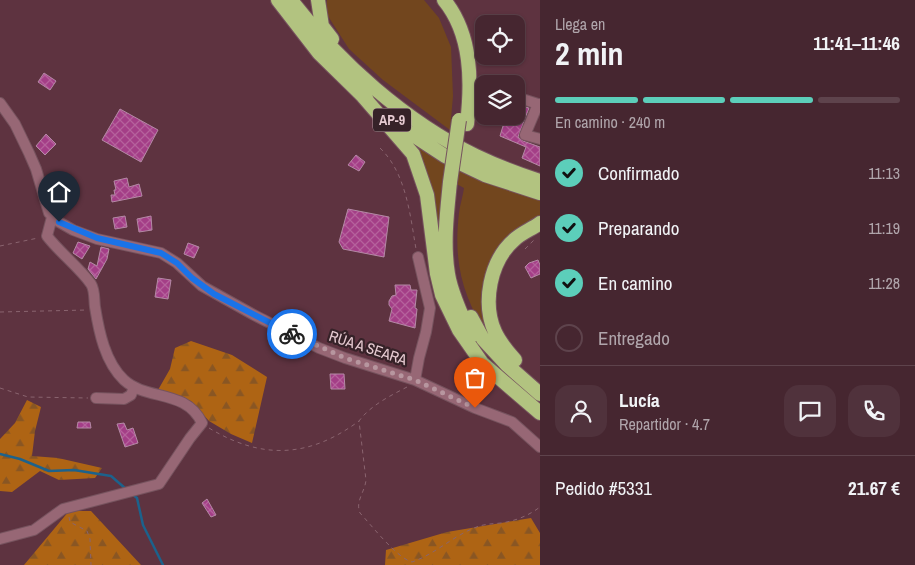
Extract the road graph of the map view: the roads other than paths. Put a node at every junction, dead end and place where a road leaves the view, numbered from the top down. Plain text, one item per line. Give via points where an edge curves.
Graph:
1 (278, 0) edge
2 (291, 0) edge
3 (318, 0) edge
4 (434, 0) edge
5 (444, 0) edge
6 (339, 56) junction
7 (361, 94) junction
8 (525, 100) edge
9 (0, 103) edge
10 (539, 104) edge
11 (463, 122) junction
12 (540, 140) edge
13 (540, 181) edge
14 (454, 183) junction
15 (540, 193) edge
16 (52, 217) junction
17 (540, 223) edge
18 (418, 257) road end
19 (415, 380) junction
20 (540, 386) edge
21 (134, 387) junction
22 (540, 394) edge
23 (96, 398) road end
24 (540, 405) edge
25 (540, 413) edge
26 (540, 447) edge
27 (0, 539) edge

1 - 7 highway, AP-9 via 319,53
2 - 6 highway, AP-9
3 - 6 highway via 322,26
4 - 11 highway via 442,8 460,54
5 - 11 highway via 460,29 467,52 470,100
6 - 13 highway, AP-9 via 390,100 446,139
7 - 15 highway, AP-9 via 392,121 445,156
7 - 25 highway via 413,154 427,195 437,274 449,312 482,363
8 - 10 street
9 - 16 street via 29,153
10 - 12 street via 525,134
11 - 14 highway, bridge
14 - 22 highway via 452,224 455,273 460,292 483,339
14 - 24 highway via 446,222 446,248 448,276 460,309 471,336 488,357
16 - 19 street, RÚA A SEARA via 73,230 97,238 161,253 214,294 319,348
16 - 21 street via 47,236 92,286 103,343 114,369
17 - 20 highway via 514,240 497,260 489,304 500,343
18 - 19 street via 430,308
19 - 26 street, RÚA A SEARA via 512,422
21 - 23 street via 131,395 124,399
21 - 27 street via 185,403 202,423 159,484 63,509 34,530

